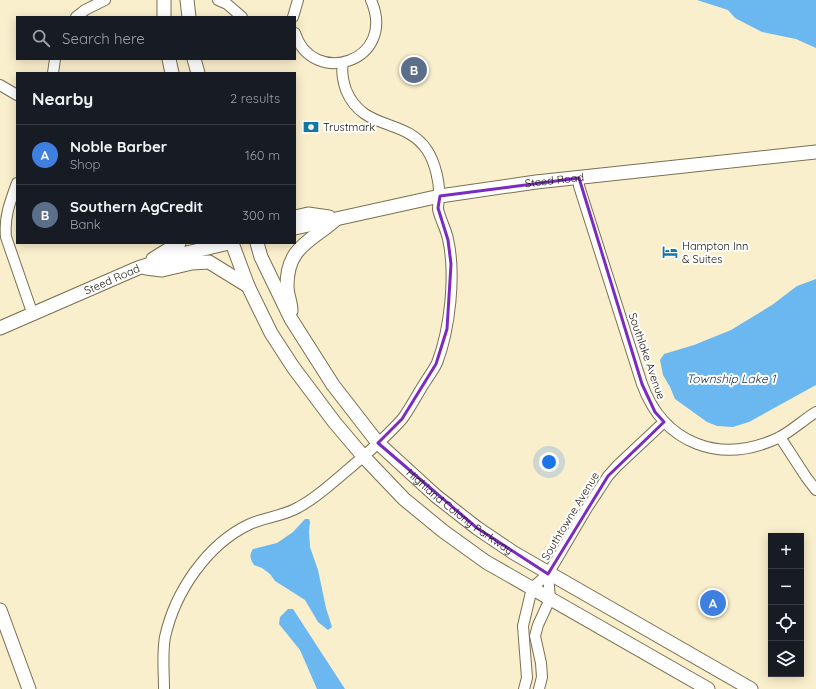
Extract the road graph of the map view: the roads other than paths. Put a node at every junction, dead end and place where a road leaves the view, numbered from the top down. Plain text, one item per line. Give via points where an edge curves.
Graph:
1 (105, 0) edge
2 (164, 0) edge
3 (187, 0) edge
4 (218, 0) edge
5 (298, 0) edge
6 (371, 0) edge
7 (77, 16) edge
8 (164, 16) edge
9 (189, 16) edge
10 (241, 16) edge
11 (293, 16) edge
12 (296, 35) edge
13 (55, 60) edge
14 (169, 60) edge
15 (194, 60) edge
16 (343, 63) junction
17 (53, 72) edge
18 (172, 72) edge
19 (198, 72) edge
20 (0, 85) edge
21 (16, 94) edge
22 (816, 152) edge
23 (579, 178) junction
24 (16, 186) edge
25 (440, 196) junction
26 (296, 217) edge
27 (337, 218) junction
28 (296, 228) edge
29 (177, 244) edge
30 (226, 244) edge
31 (230, 244) edge
32 (257, 244) edge
33 (138, 268) junction
34 (248, 286) junction
35 (33, 315) junction
36 (291, 319) junction
37 (0, 328) edge
38 (816, 412) edge
39 (664, 422) junction
40 (780, 437) junction
41 (378, 443) junction
42 (363, 456) junction
43 (816, 490) edge
44 (548, 574) junction
45 (532, 588) junction
46 (550, 599) junction
47 (0, 610) edge
48 (28, 689) edge
49 (164, 689) edge
50 (524, 689) edge
51 (539, 689) edge
52 (708, 689) edge
53 (751, 689) edge

1 - 7 street
2 - 8 street
3 - 9 street
4 - 10 street
5 - 11 street
6 - 16 street via 378,20 375,37 364,52
12 - 16 street via 310,55 323,61
13 - 17 street
14 - 18 street
15 - 19 street
16 - 25 street via 341,72 349,97 363,114 417,137 428,152
20 - 21 street
22 - 23 street, Steed Road
23 - 25 street, Steed Road
23 - 39 street, Southlake Avenue via 642,384 655,412
24 - 35 street via 8,208 6,237
25 - 27 street, Steed Road
25 - 41 street via 438,208 448,240 451,264 447,329 436,364 402,419
26 - 27 street via 308,214
27 - 28 street, Steed Road
27 - 36 street via 322,232 305,241 295,254 289,270 287,288
29 - 33 street
30 - 33 street, Steed Road
31 - 34 street, Highland Colony Parkway
32 - 36 street, Highland Colony Parkway
33 - 34 street via 162,270 209,262
33 - 35 street, Steed Road
34 - 42 street, Highland Colony Parkway via 271,333 293,367 334,423
35 - 37 street, Steed Road
36 - 41 street, Highland Colony Parkway via 333,385
38 - 40 street, Southlake Avenue
39 - 40 street, Southlake Avenue via 686,439 721,450 753,447
39 - 44 street, Southtowne Avenue via 608,476
40 - 43 street
41 - 42 street
41 - 44 street, Highland Colony Parkway via 436,496 477,528
42 - 45 street, Highland Colony Parkway via 404,499 443,531 486,562
42 - 49 street via 316,497 299,508 250,524 233,533 205,560 173,609 165,639
44 - 45 street, Southtowne Avenue
44 - 46 street
44 - 53 street, Highland Colony Parkway via 568,583
45 - 46 street, Highland Colony Parkway
45 - 50 street via 523,626 527,678
46 - 51 street via 535,636 541,663 542,677
46 - 52 street, Highland Colony Parkway
47 - 48 street

